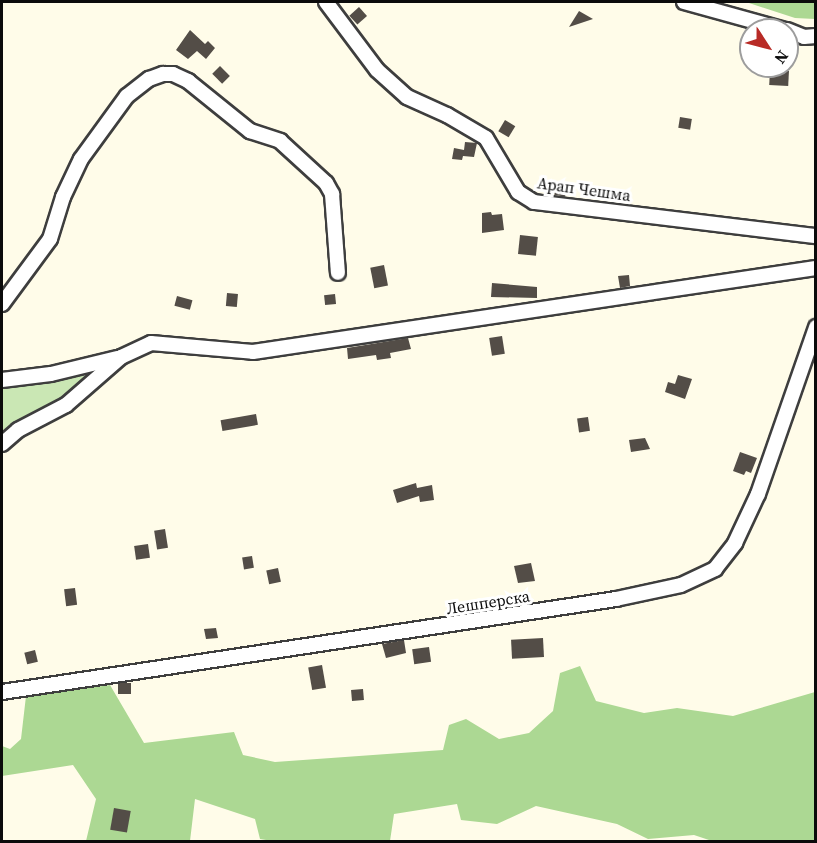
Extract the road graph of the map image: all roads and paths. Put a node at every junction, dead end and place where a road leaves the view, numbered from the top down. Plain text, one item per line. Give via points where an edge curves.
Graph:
1 (326, 2) edge
2 (684, 2) edge
3 (743, 18) edge
4 (799, 35) edge
5 (816, 36) edge
6 (816, 236) edge
7 (816, 268) edge
8 (338, 273) dead end
9 (2, 304) edge
10 (816, 327) edge
11 (121, 357) junction
12 (2, 380) edge
13 (2, 444) edge
14 (2, 692) edge

1 - 6 street, Арап Чешма via 377,70 407,97 486,138 518,192 534,202
2 - 3 street
4 - 5 street
7 - 11 street via 253,352 151,343
8 - 9 street via 332,194 326,183 280,141 250,131 188,81 163,74 149,79 127,96 92,143 63,197 50,239
10 - 14 street, Лешперска via 758,494 735,543 715,569 681,585 616,599
11 - 12 street via 51,374
11 - 13 street via 66,405 18,430

